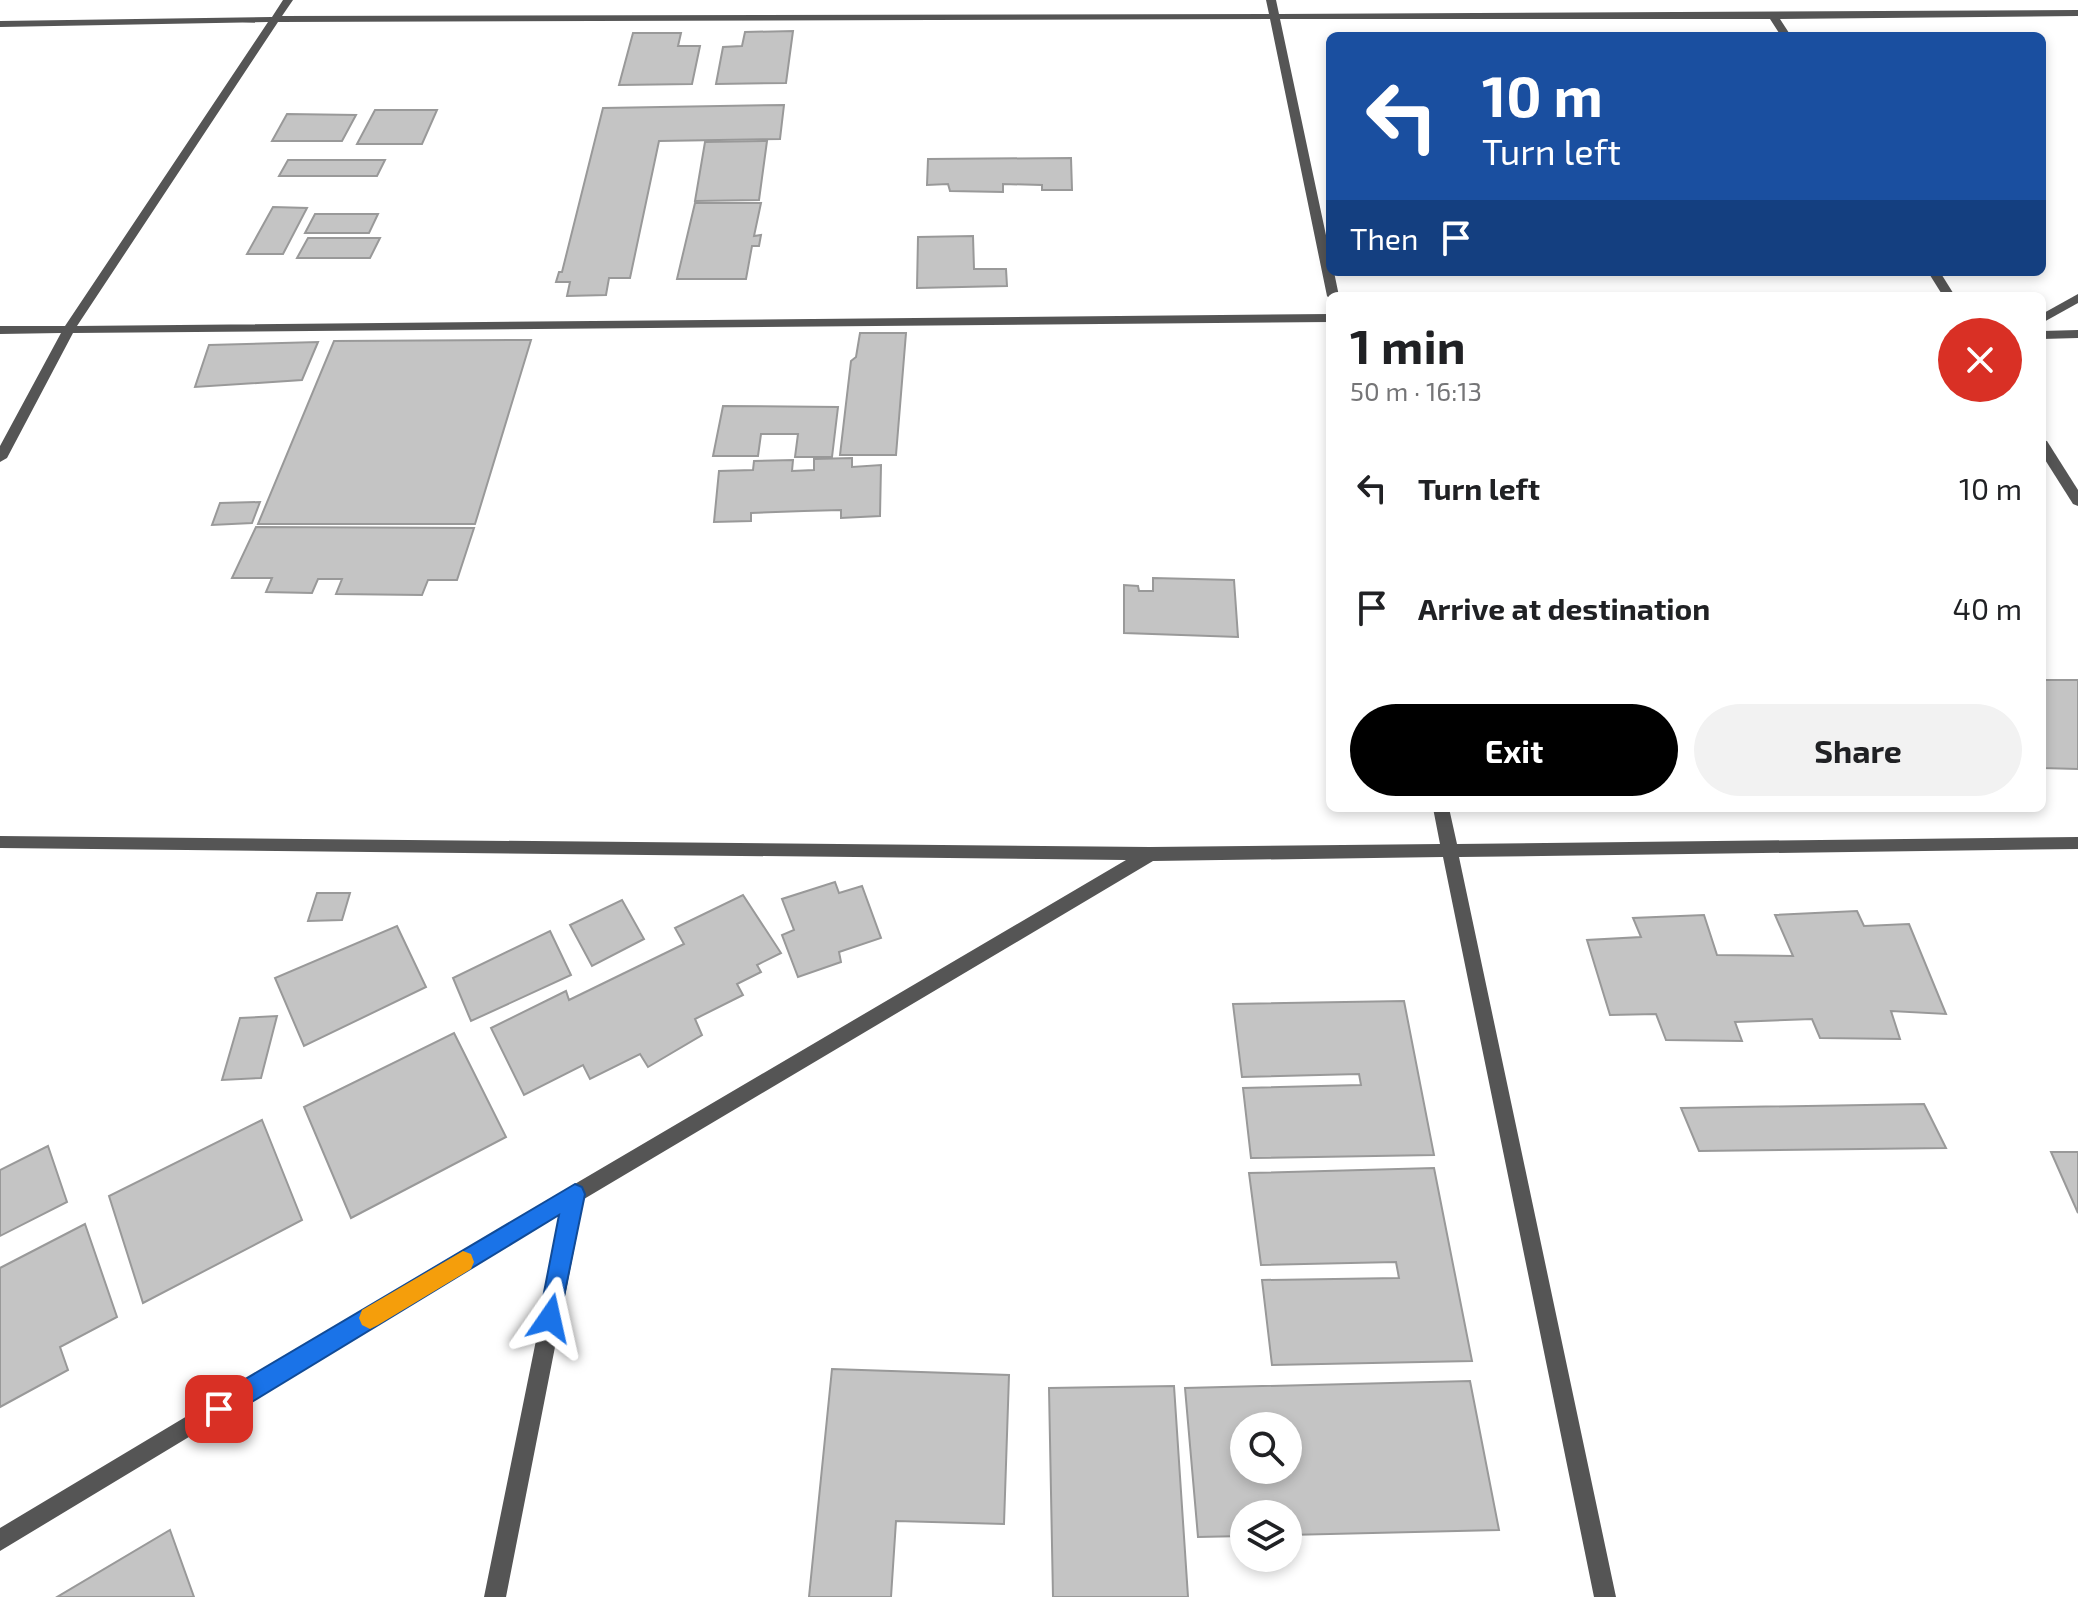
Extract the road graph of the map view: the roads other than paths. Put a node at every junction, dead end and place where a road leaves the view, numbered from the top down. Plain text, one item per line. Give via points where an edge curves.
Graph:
1 (288, 0) edge
2 (786, 0) edge
3 (1271, 0) edge
4 (2078, 13) edge
5 (783, 15) junction
6 (1275, 17) junction
7 (1774, 17) junction
8 (276, 18) junction
9 (0, 24) edge
10 (1783, 32) edge
11 (1326, 262) edge
12 (2078, 298) edge
13 (2046, 317) edge
14 (1326, 318) edge
15 (69, 329) junction
16 (0, 330) edge
17 (2078, 334) edge
18 (2046, 335) edge
19 (2046, 450) edge
20 (0, 458) edge
21 (2078, 501) edge
22 (1442, 812) edge
23 (0, 842) edge
24 (2078, 843) edge
25 (1451, 852) junction
26 (1150, 854) junction
27 (575, 1194) junction
28 (0, 1540) edge
29 (495, 1597) edge
30 (1605, 1597) edge

1 - 8 street
2 - 5 street
3 - 6 street
4 - 7 street
5 - 6 street
5 - 8 street
6 - 7 street
6 - 11 street
7 - 10 street
8 - 9 street
8 - 15 street
12 - 13 street
14 - 15 street
15 - 16 street
15 - 20 street
17 - 18 street
19 - 21 street
22 - 25 street
23 - 26 street
24 - 25 street
25 - 26 street
25 - 30 street
26 - 27 street
27 - 28 street
27 - 29 street

